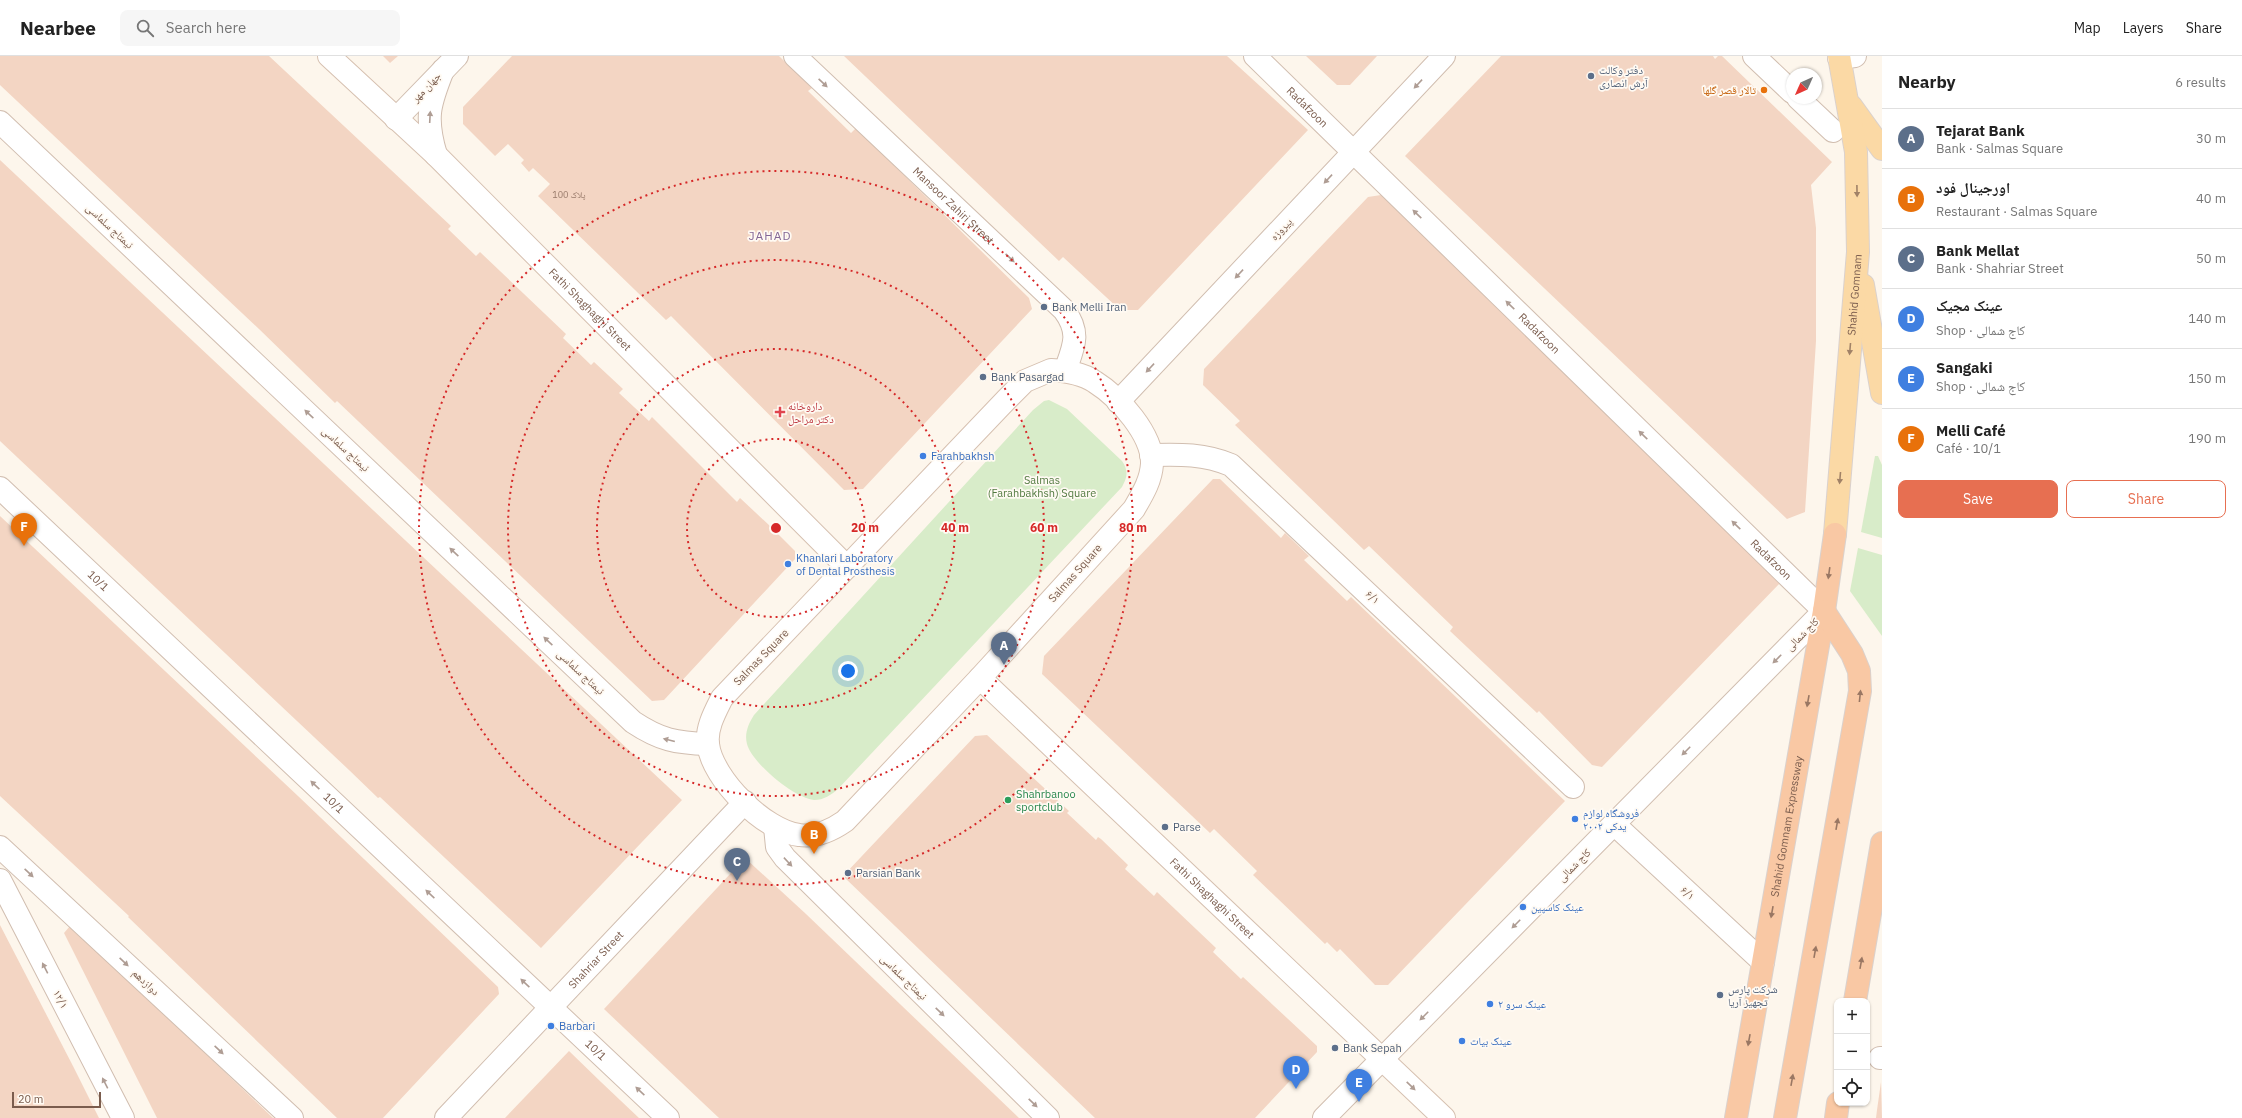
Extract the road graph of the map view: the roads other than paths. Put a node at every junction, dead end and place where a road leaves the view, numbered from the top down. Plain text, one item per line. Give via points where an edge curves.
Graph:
1 (329, 56) edge
2 (795, 56) edge
3 (1255, 56) edge
4 (1444, 56) edge
5 (1754, 56) edge
6 (1844, 57) edge
7 (450, 63) edge
8 (1786, 86) edge
9 (1847, 100) junction
10 (1804, 104) edge
11 (396, 119) junction
12 (0, 122) edge
13 (1833, 131) dead end
14 (1882, 149) edge
15 (1354, 152) junction
16 (436, 155) junction
17 (1858, 252) junction
18 (1065, 371) junction
19 (1882, 394) edge
20 (1118, 402) junction
21 (1151, 455) junction
22 (0, 488) edge
23 (1835, 534) joint
24 (847, 567) junction
25 (1824, 611) junction
26 (980, 678) junction
27 (708, 744) junction
28 (1573, 786) dead end
29 (745, 802) junction
30 (1614, 824) junction
31 (775, 827) junction
32 (1882, 843) edge
33 (0, 847) edge
34 (0, 880) edge
35 (1763, 962) junction
36 (1856, 998) edge
37 (550, 1006) junction
38 (1383, 1058) junction
39 (1838, 1106) edge
40 (122, 1118) edge
41 (292, 1118) edge
42 (446, 1118) edge
43 (668, 1118) edge
44 (1048, 1118) edge
45 (1324, 1118) edge
46 (1444, 1118) edge
47 (1736, 1118) edge
48 (1785, 1118) edge
49 (1836, 1118) edge

1 - 11 street, Fathi Shaghaghi Street
2 -> 18 street, Mansoor Zahiri Street via 1064,310 1073,322 1075,341
3 - 15 street, Radafzoon
4 -> 15 street, پیروزه
5 - 8 street
6 - 9 main road, Shahid Gomnam
7 - 11 street, جهان مهر
16 -> 7 street via 429,132 431,99
9 - 14 main road
9 -> 17 main road, Shahid Gomnam via 1856,152
10 - 13 street
11 - 16 street, Fathi Shaghaghi Street
27 -> 12 street, نیمتاج سلماسی via 670,741 647,732 633,722
15 -> 20 street, پیروزه
25 -> 15 street, Radafzoon
16 - 24 street, Fathi Shaghaghi Street
17 - 19 main road
17 -> 23 main road, Shahid Gomnam
18 - 20 street, Salmas Square via 1094,381
18 - 24 street, Salmas Square via 1051,370 1025,381
20 - 21 street, Salmas Square via 1141,430 1149,444
21 - 26 street, Salmas Square via 1149,481 1134,509
21 - 28 street, ۶/۱ via 1200,455 1231,465
37 -> 22 street, 10/1
23 -> 25 highway, Shahid Gomnam Expressway
24 - 27 street, Salmas Square via 722,698 709,728
25 -> 30 street, کاج شمالی
25 -> 35 highway, Shahid Gomnam Expressway
48 -> 25 highway via 1860,691 1859,671 1852,654
26 - 31 street, Salmas Square via 845,821 819,834 801,836
26 - 38 street, Fathi Shaghaghi Street
27 - 29 street, Salmas Square via 717,770
29 - 31 street, Salmas Square
29 - 37 street, Shahriar Street
30 - 35 street, ۶/۱
30 -> 38 street, کاج شمالی
31 -> 44 street, نیمتاج سلماسی via 777,847 790,864
36 -> 32 highway
33 -> 41 street, دوازدهم
40 -> 34 street, ١٢/١
35 -> 47 highway, Shahid Gomnam Expressway
37 - 42 street, Shahriar Street
43 -> 37 street, 10/1
38 - 45 street, کاج شمالی
38 -> 46 street, Fathi Shaghaghi Street
39 - 49 highway

